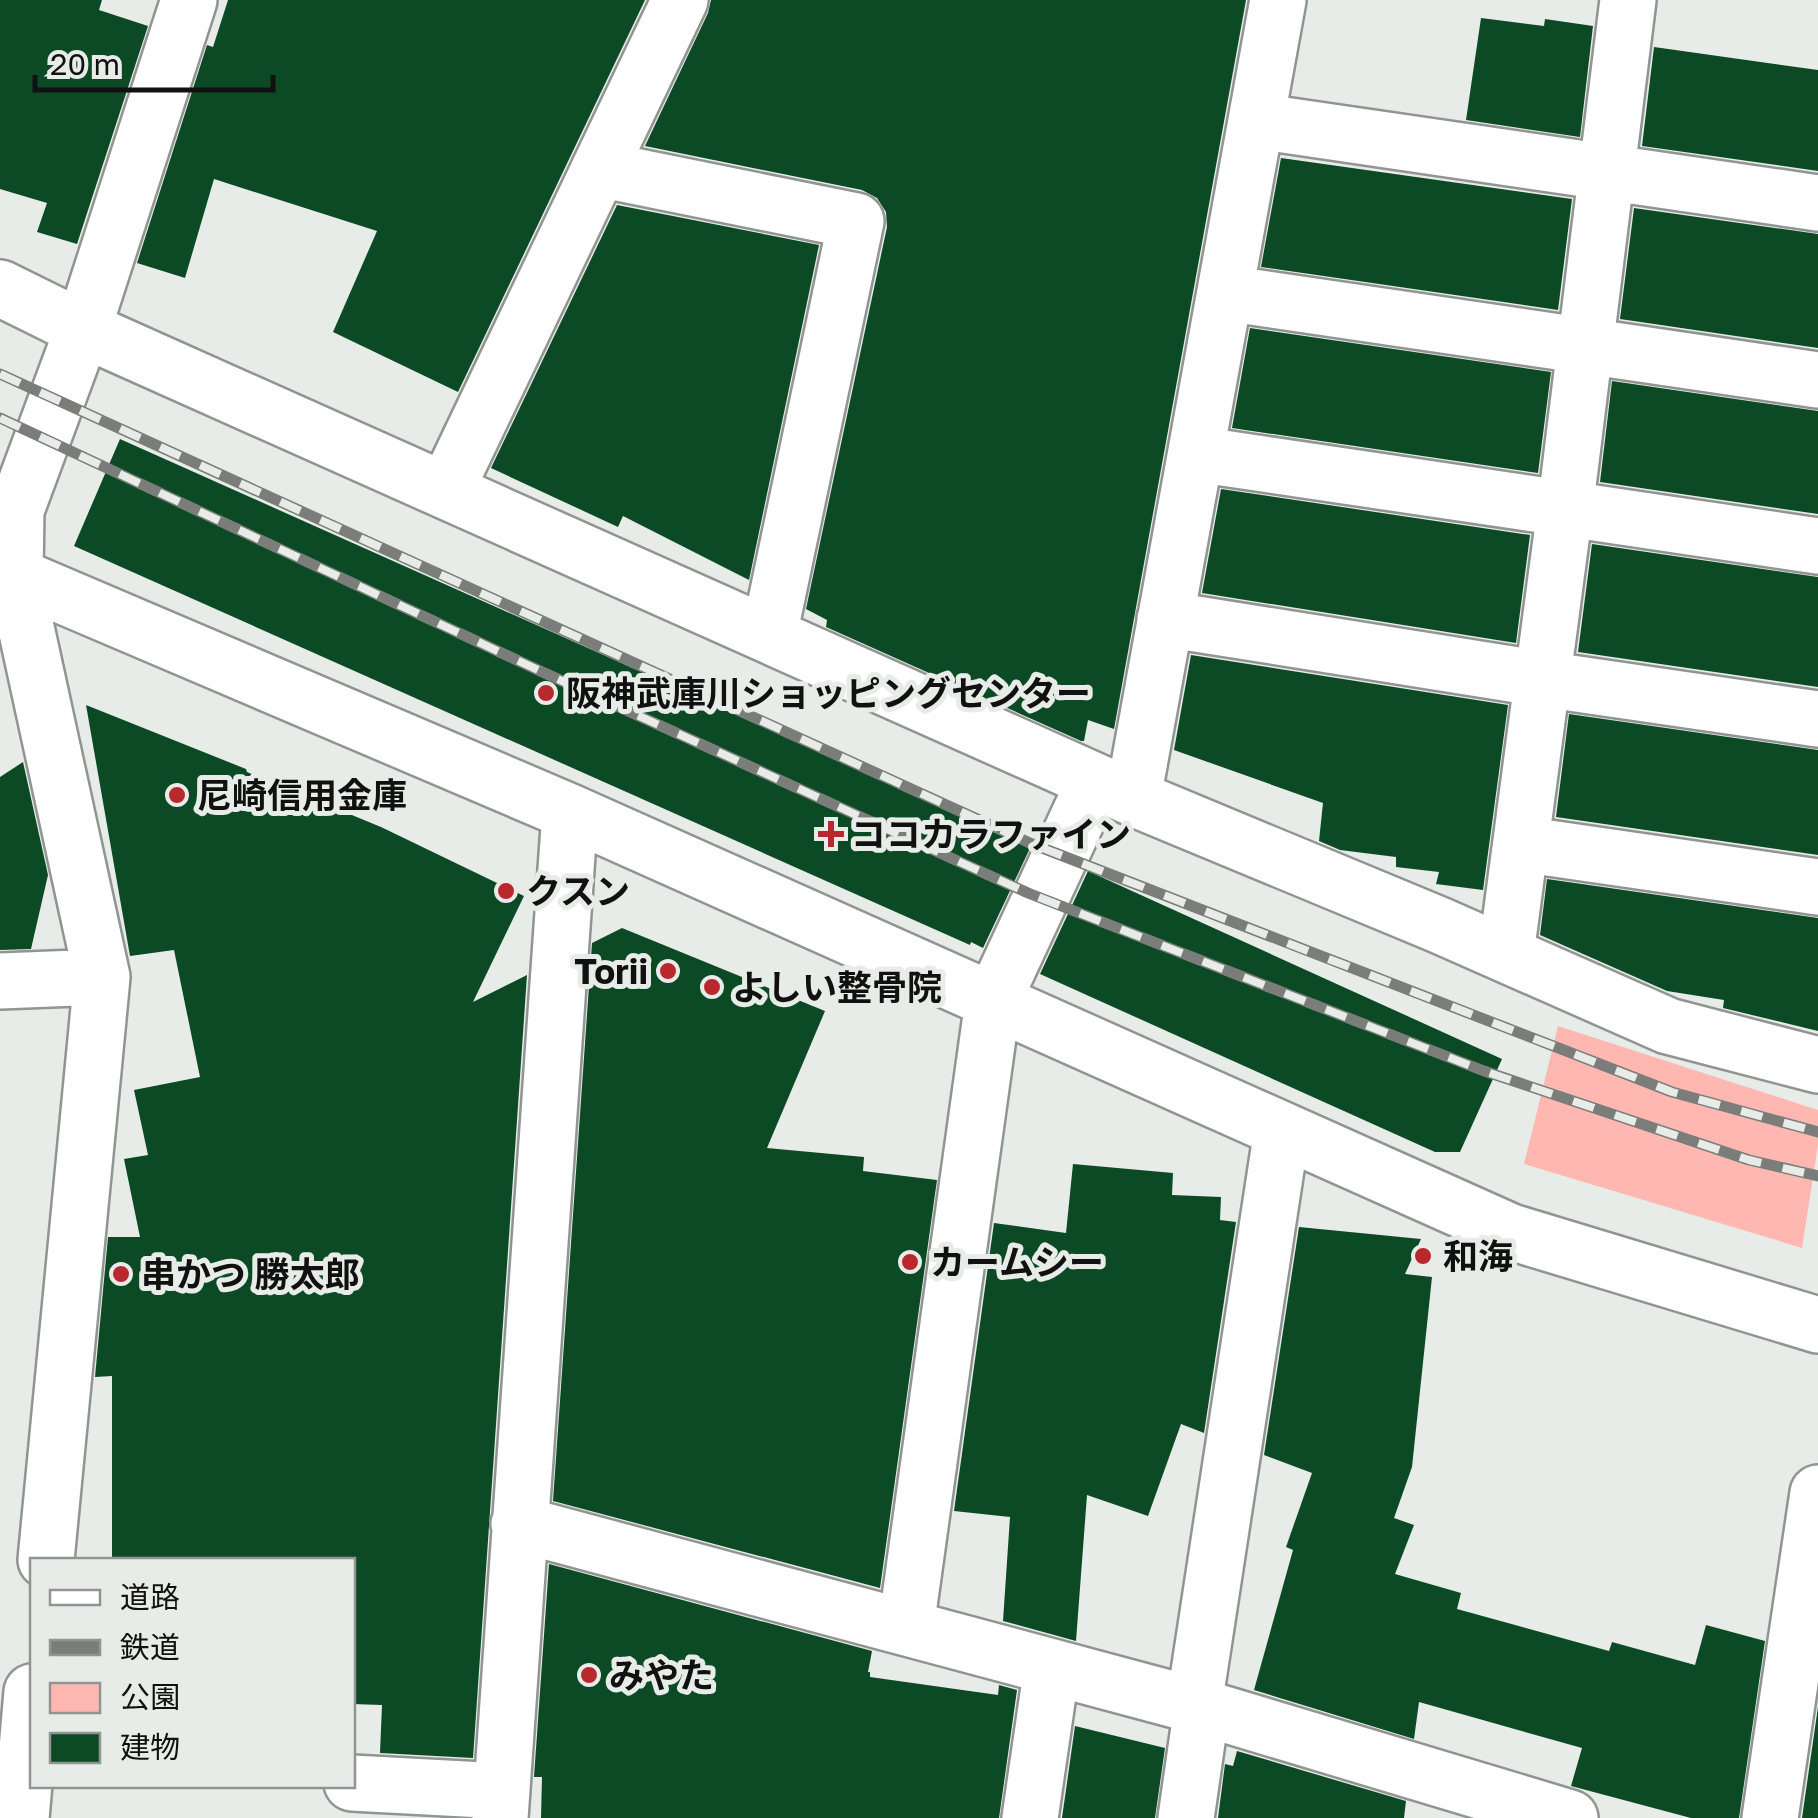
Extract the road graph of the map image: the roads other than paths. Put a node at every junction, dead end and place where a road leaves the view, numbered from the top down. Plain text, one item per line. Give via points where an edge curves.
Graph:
1 (189, 0) edge
2 (680, 0) edge
3 (1278, 0) edge
4 (1628, 0) edge
5 (1256, 122) junction
6 (600, 169) junction
7 (1609, 173) junction
8 (1818, 203) edge
9 (0, 288) edge
10 (1225, 294) junction
11 (84, 329) junction
12 (1586, 346) junction
13 (1818, 380) edge
14 (1196, 454) junction
15 (446, 490) junction
16 (1566, 510) junction
17 (1818, 546) edge
18 (8, 573) edge
19 (1165, 619) junction
20 (768, 635) junction
21 (1542, 680) junction
22 (1818, 719) edge
23 (1114, 789) junction
24 (570, 812) junction
25 (1521, 844) junction
26 (1818, 887) edge
27 (1506, 954) junction
28 (102, 978) junction
29 (0, 981) edge
30 (993, 1001) junction
31 (1818, 1065) edge
32 (1282, 1130) junction
33 (1818, 1325) edge
34 (1818, 1493) edge
35 (519, 1524) junction
36 (46, 1558) edge
37 (906, 1627) junction
38 (1052, 1667) junction
39 (0, 1677) edge
40 (30, 1681) edge
41 (1198, 1706) junction
42 (30, 1722) edge
43 (26, 1783) edge
44 (355, 1783) edge
45 (1453, 1801) edge
46 (501, 1805) edge
47 (1030, 1818) edge
48 (1186, 1818) edge
49 (1570, 1818) edge
50 (1770, 1818) edge

1 - 11 street
2 - 6 street
3 - 5 street
4 - 7 street
5 - 7 street
5 - 10 street
6 - 15 street
6 - 20 street via 856,221
7 - 8 street
7 - 12 street
9 - 11 street
10 - 12 street
10 - 14 street
11 - 15 street
11 - 18 street via 16,510
12 - 13 street
12 - 16 street
14 - 16 street
14 - 19 street
15 - 20 street
16 - 17 street
16 - 21 street
18 - 24 street
18 - 28 street
19 - 21 street
19 - 23 street
20 - 23 street
21 - 22 street
21 - 25 street
23 - 27 street
23 - 30 street
24 - 30 street
24 - 35 street
25 - 26 street
25 - 27 street
27 - 31 street via 1668,1026
28 - 29 street
28 - 36 street
30 - 32 street
30 - 37 street
32 - 33 street via 1511,1232
32 - 41 street
34 - 50 street
35 - 37 street
35 - 46 street
37 - 38 street
38 - 41 street
38 - 47 street
39 - 40 street
41 - 45 street
41 - 48 street
42 - 43 street
44 - 46 street
45 - 49 street

